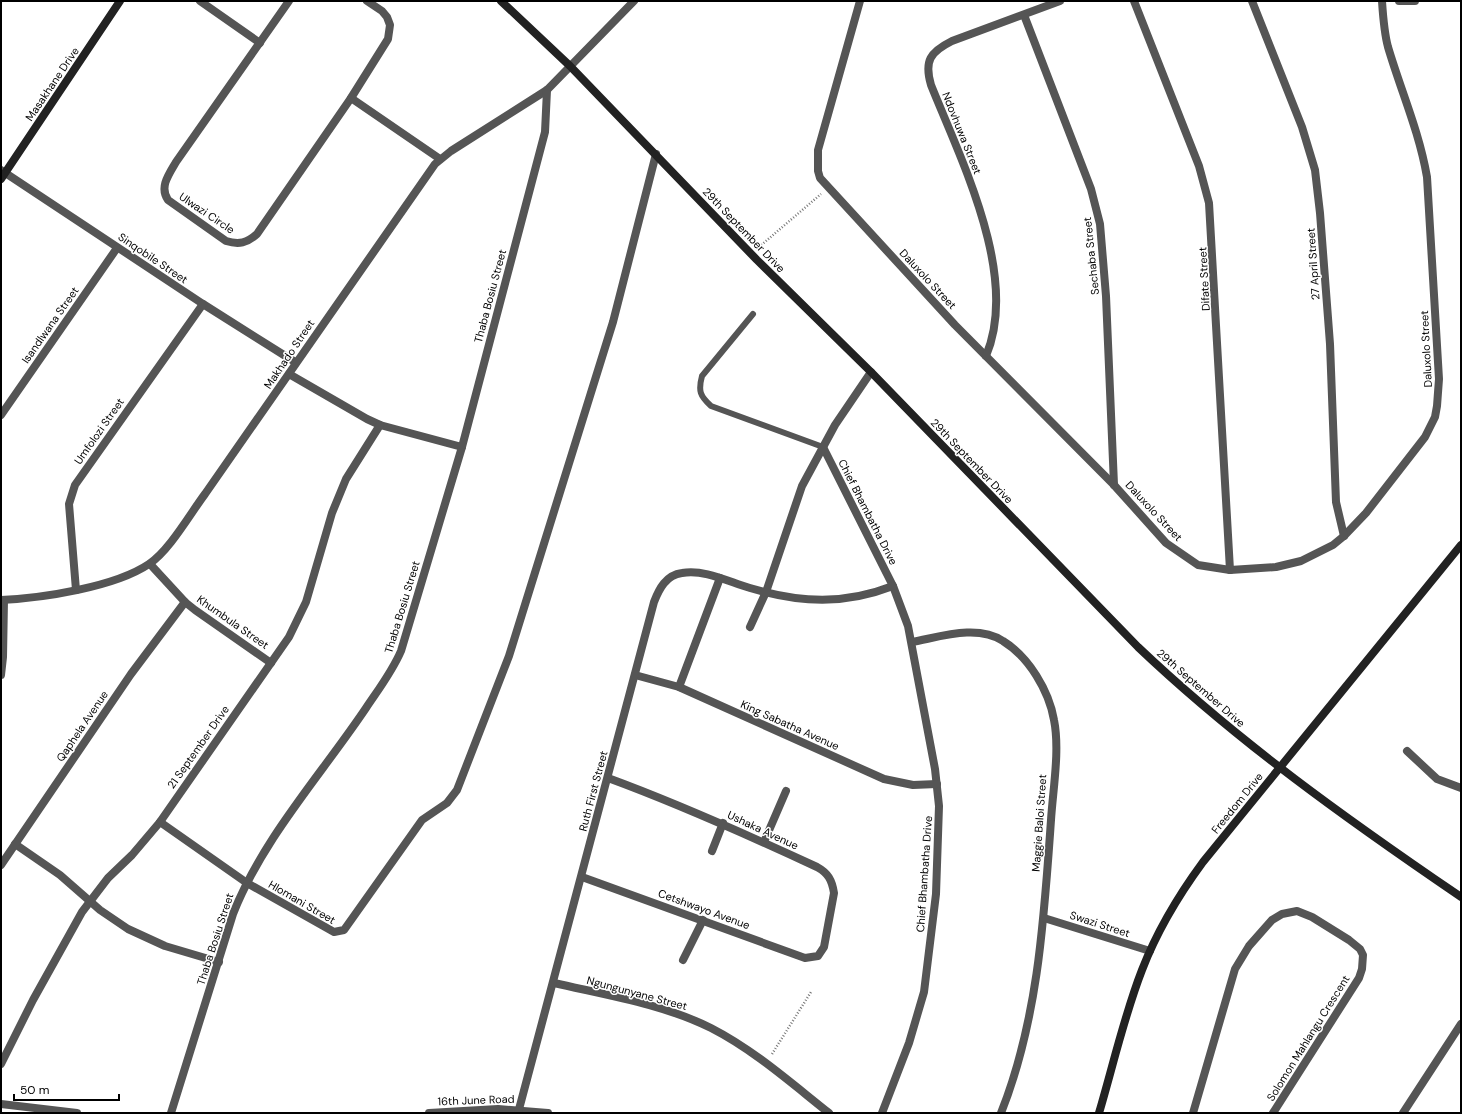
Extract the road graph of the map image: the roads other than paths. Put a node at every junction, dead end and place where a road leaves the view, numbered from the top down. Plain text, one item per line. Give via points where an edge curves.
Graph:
1 (120, 1) edge
2 (200, 1) edge
3 (289, 1) edge
4 (367, 1) edge
5 (501, 1) edge
6 (634, 1) edge
7 (860, 1) edge
8 (1060, 1) edge
9 (1134, 1) edge
10 (1252, 1) edge
11 (1382, 1) edge
12 (1399, 1) edge
13 (1415, 1) edge
14 (1024, 15) junction
15 (260, 43) junction
16 (570, 66) junction
17 (547, 90) junction
18 (352, 98) junction
19 (656, 154) junction
20 (440, 158) junction
21 (2, 174) edge
22 (117, 248) junction
23 (203, 304) junction
24 (753, 314) dead end
25 (986, 356) junction
26 (295, 362) junction
27 (871, 372) junction
28 (289, 374) junction
29 (1, 416) edge
30 (380, 425) junction
31 (462, 446) junction
32 (823, 447) junction
33 (1114, 485) junction
34 (1344, 536) junction
35 (1461, 545) edge
36 (150, 564) junction
37 (1230, 570) junction
38 (720, 578) junction
39 (893, 586) junction
40 (76, 590) junction
41 (766, 592) junction
42 (2, 600) edge
43 (185, 602) junction
44 (750, 627) dead end
45 (912, 642) junction
46 (271, 663) junction
47 (1, 674) edge
48 (635, 675) junction
49 (679, 687) junction
50 (1407, 752) dead end
51 (1279, 768) junction
52 (608, 778) junction
53 (937, 784) junction
54 (1461, 788) edge
55 (786, 791) dead end
56 (160, 822) junction
57 (723, 823) junction
58 (764, 842) junction
59 (15, 844) junction
60 (712, 851) dead end
61 (1, 865) edge
62 (582, 877) junction
63 (247, 883) junction
64 (1461, 897) edge
65 (89, 901) junction
66 (1044, 918) junction
67 (703, 920) junction
68 (1150, 951) junction
69 (818, 956) joint
70 (683, 960) dead end
71 (219, 962) junction
72 (554, 983) junction
73 (1461, 1024) edge
74 (1, 1064) edge
75 (1, 1104) edge
76 (519, 1111) edge
77 (1193, 1112) edge
78 (77, 1113) edge
79 (171, 1113) edge
80 (429, 1113) edge
81 (548, 1113) edge
82 (829, 1113) edge
83 (882, 1113) edge
84 (1001, 1113) edge
85 (1099, 1113) edge
86 (1202, 1113) edge
87 (1273, 1113) edge
88 (1403, 1113) edge

1 - 21 street, Masakhane Drive
2 - 15 street
3 - 15 street, Ulwazi Circle
4 - 18 street, Ulwazi Circle via 382,11 390,25 390,31 388,39
5 - 16 street, 29th September Drive
6 - 16 street, Makhado Street
7 - 25 street, Daluxolo Street via 818,150 820,178
8 - 14 street, Ndovhuwa Street
9 - 37 street, Difate Street via 1199,166 1212,218
10 - 34 street, 27 April Street via 1302,128 1315,170 1330,344 1335,496
11 - 34 street, Daluxolo Street via 1388,47 1416,129 1427,177 1439,396 1435,416 1421,442 1366,513
12 - 13 street
14 - 25 street, Ndovhuwa Street via 943,45 932,54 928,68 931,85 986,227 996,293 995,329
14 - 33 street, Sechaba Street via 1091,189 1100,224 1106,296
15 - 18 street, Ulwazi Circle via 176,162 165,186 165,196 168,200 226,241 247,242 257,234
16 - 17 street, Makhado Street
16 - 19 street, 29th September Drive
17 - 20 street, Makhado Street
17 - 31 street, Thaba Bosiu Street via 545,132
18 - 20 street
19 - 27 street, 29th September Drive via 751,254
19 - 63 street, Hlomani Street via 613,322 509,656 457,790 447,803 422,820 344,930 334,932 327,929
20 - 26 street, Makhado Street
21 - 22 street, Sinqobile Street
22 - 23 street, Sinqobile Street
22 - 29 street, Isandlwana Street
23 - 26 street, Sinqobile Street
23 - 40 street, Umfolozi Street via 75,485 69,504
24 - 32 lane via 702,376 699,388 701,398 711,406
25 - 33 street, Daluxolo Street
26 - 28 street, Makhado Street
27 - 32 street
27 - 51 street, 29th September Drive via 1138,647 1208,711
28 - 30 street
28 - 36 street, Makhado Street via 172,540
30 - 31 street
30 - 46 street, 21 September Drive via 346,479 332,513 306,602 292,632
31 - 63 street, Thaba Bosiu Street via 396,663 289,817
32 - 39 street, Chief Bhambatha Drive
32 - 41 street via 794,506
33 - 37 street, Daluxolo Street via 1181,555 1198,566
34 - 37 street, Daluxolo Street via 1321,552 1301,561 1276,567
35 - 51 street, Freedom Drive
36 - 40 street, Makhado Street via 123,576
36 - 43 street, Khumbula Street
38 - 41 street, Ruth First Street
38 - 48 street, Ruth First Street via 690,572 676,574 665,582 654,602
38 - 49 street
39 - 41 street via 863,597 830,601
39 - 45 street, Chief Bhambatha Drive
40 - 42 street, Makhado Street
41 - 44 street
42 - 47 street
43 - 46 street, Khumbula Street
43 - 59 street, Qaphela Avenue via 131,674
45 - 53 street, Chief Bhambatha Drive
45 - 66 street, Maggie Baloi Street via 970,633 993,636 1004,641 1028,664 1043,687 1054,720 1056,736
46 - 56 street, 21 September Drive
48 - 49 street, King Sabatha Avenue
48 - 52 street, Ruth First Street
49 - 53 street, King Sabatha Avenue via 884,779 913,785
50 - 54 street via 1437,779
51 - 64 street, 29th September Drive
51 - 68 street, Freedom Drive via 1192,877 1168,914
52 - 57 street, Ushaka Avenue
52 - 62 street, Ruth First Street
53 - 83 street, Chief Bhambatha Drive via 940,806 939,862 924,992 909,1043
55 - 58 street
56 - 63 street, Hlomani Street
56 - 65 street, 21 September Drive
57 - 58 street, Ushaka Avenue
57 - 60 street
58 - 69 street, Ushaka Avenue via 823,870 831,880 834,893 824,947
59 - 61 street, Qaphela Avenue
59 - 65 street via 60,875
62 - 67 street, Cetshwayo Avenue
62 - 72 street, Ruth First Street
63 - 71 street, Thaba Bosiu Street via 233,914
65 - 71 street via 112,920 148,939
65 - 74 street, 21 September Drive via 66,939
66 - 68 street, Swazi Street
66 - 84 street, Maggie Baloi Street via 1028,1023 1016,1071
67 - 69 street, Cetshwayo Avenue via 805,958
67 - 70 street
68 - 85 street, Freedom Drive via 1137,984
71 - 79 street, Thaba Bosiu Street
72 - 76 street, Ruth First Street
72 - 82 street, Ngungunyane Street via 642,1004 688,1019 728,1038 766,1062
73 - 88 street
75 - 78 street
76 - 80 street, 16th June Road via 476,1109
76 - 81 street, 16th June Road
77 - 86 street, Solomon Mahlangu Crescent
77 - 87 street, Solomon Mahlangu Crescent via 1227,991 1241,958 1272,920 1288,912 1297,911 1312,917 1356,945 1363,955 1363,962 1359,978

